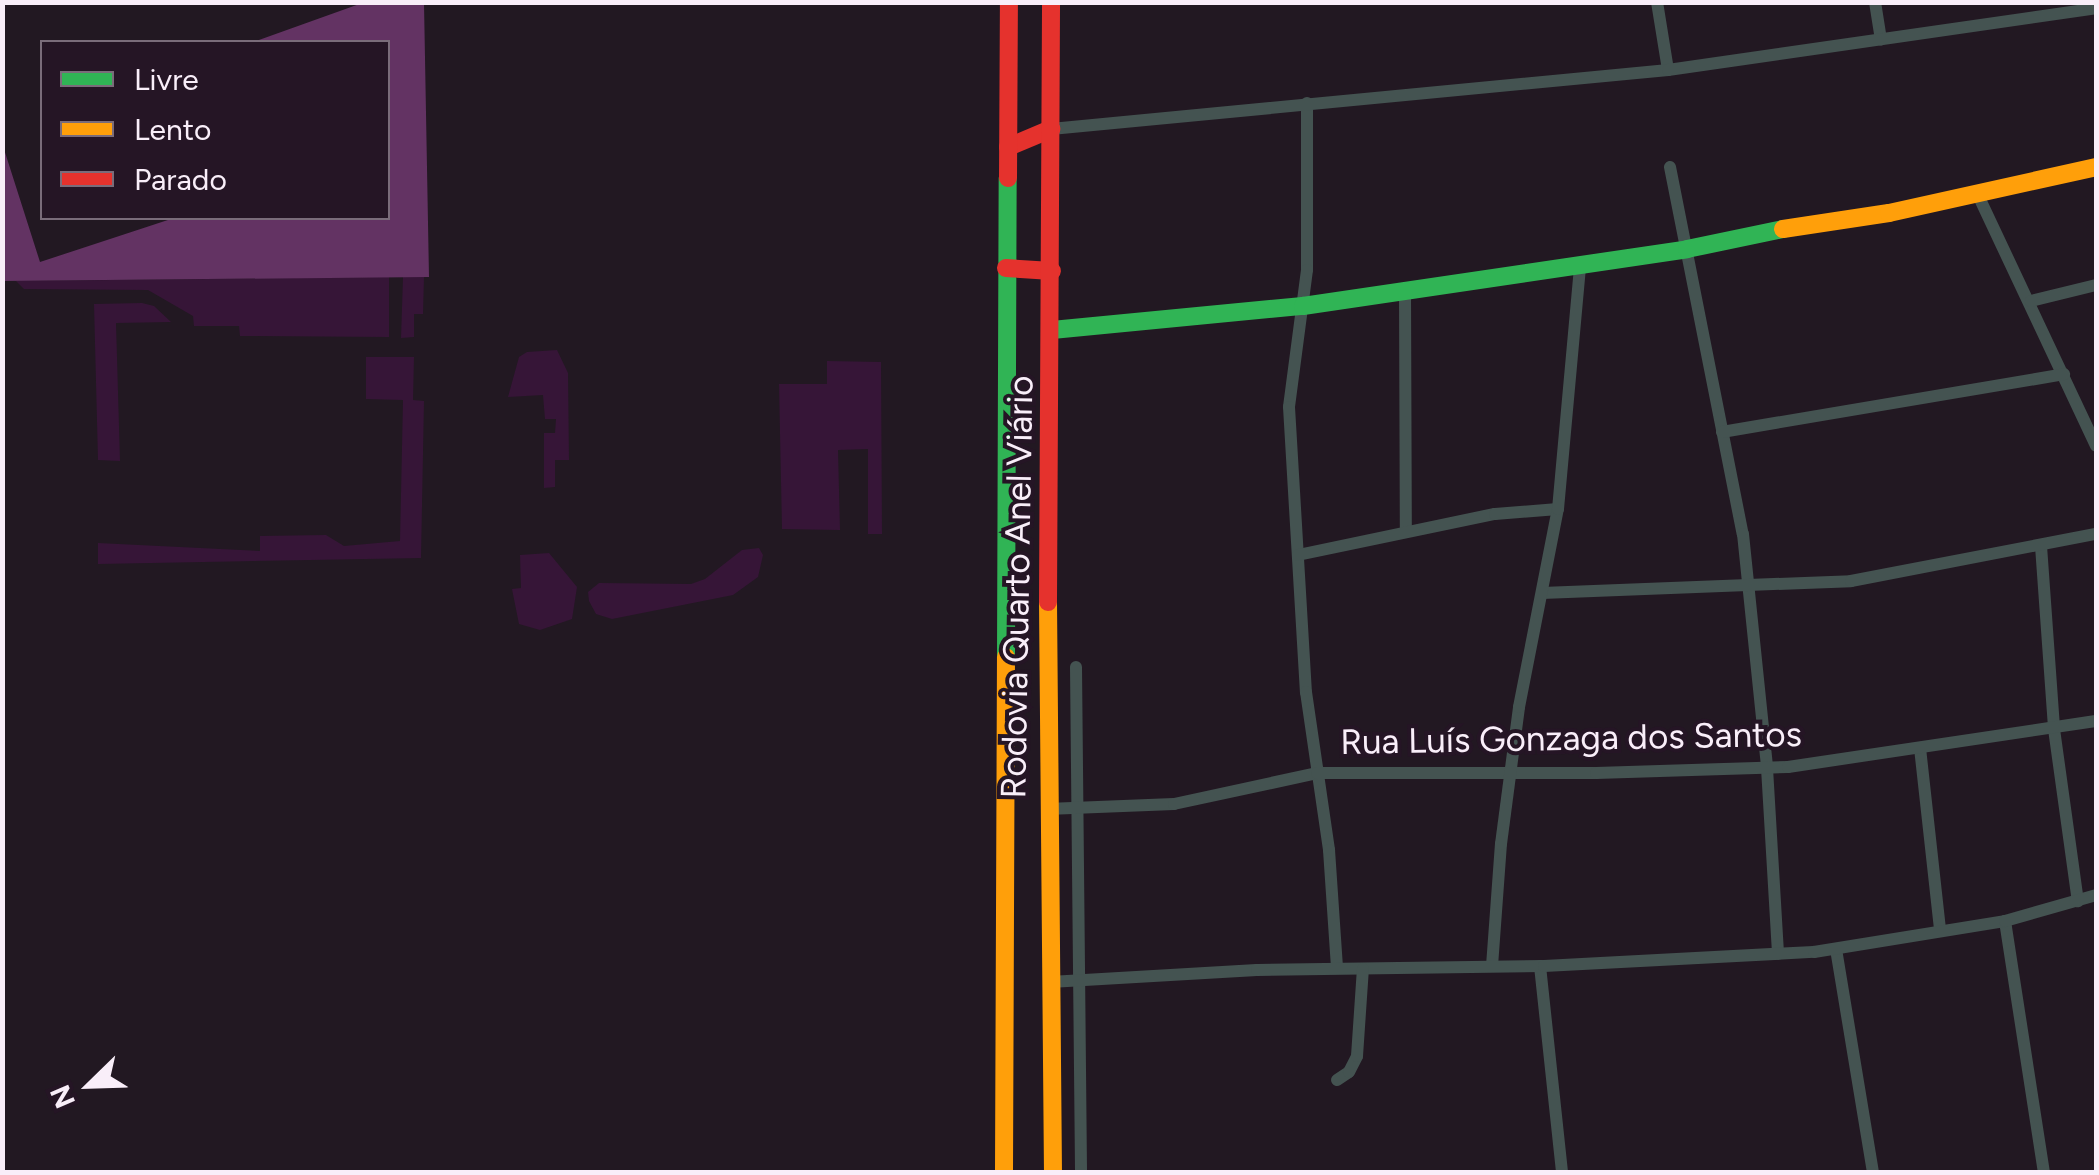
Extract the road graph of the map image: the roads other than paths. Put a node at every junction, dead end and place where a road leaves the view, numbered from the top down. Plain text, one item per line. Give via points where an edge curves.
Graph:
1 (1009, 2) edge
2 (1051, 2) edge
3 (1657, 2) edge
4 (1875, 2) edge
5 (2096, 8) edge
6 (1881, 40) junction
7 (1668, 70) junction
8 (1307, 103) junction
9 (1051, 129) junction
10 (1008, 146) junction
11 (2096, 166) edge
12 (1670, 167) dead end
13 (1978, 195) junction
14 (1687, 249) junction
15 (1580, 265) junction
16 (1006, 268) junction
17 (1052, 271) junction
18 (2096, 286) edge
19 (1406, 290) junction
20 (2031, 301) junction
21 (1303, 306) junction
22 (1052, 330) junction
23 (2064, 374) junction
24 (1722, 432) junction
25 (2096, 446) edge
26 (1558, 510) junction
27 (1406, 532) junction
28 (2096, 534) edge
29 (2041, 546) junction
30 (1298, 555) junction
31 (1749, 587) junction
32 (1542, 593) junction
33 (1076, 667) dead end
34 (2096, 720) edge
35 (2054, 728) junction
36 (1920, 748) junction
37 (1004, 756) junction
38 (1047, 756) junction
39 (1767, 768) junction
40 (1510, 772) junction
41 (1317, 773) junction
42 (1047, 809) junction
43 (1077, 810) junction
44 (2096, 895) edge
45 (2078, 901) junction
46 (2005, 921) junction
47 (1940, 930) junction
48 (1836, 949) junction
49 (1778, 954) junction
50 (1492, 966) junction
51 (1540, 966) junction
52 (1337, 968) junction
53 (1363, 970) junction
54 (1079, 981) junction
55 (1050, 982) junction
56 (1337, 1080) dead end
57 (1004, 1172) edge
58 (1052, 1172) edge
59 (1082, 1172) edge
60 (1562, 1172) edge
61 (1873, 1172) edge
62 (2044, 1172) edge

1 - 10 main road, Rodovia Quarto Anel Viário
2 - 9 main road, Rodovia Quarto Anel Viário
3 - 7 street
4 - 6 street
5 - 6 street
6 - 7 street
7 - 8 street
8 - 9 street
8 - 21 street
9 - 10 main road
9 - 17 main road, Rodovia Quarto Anel Viário
10 - 16 main road, Rodovia Quarto Anel Viário
11 - 13 main road
12 - 14 street
13 - 14 main road
13 - 20 street
14 - 15 main road
14 - 24 street
15 - 19 main road
15 - 26 street
16 - 17 main road
16 - 37 main road, Rodovia Quarto Anel Viário
17 - 22 main road, Rodovia Quarto Anel Viário
18 - 20 street
19 - 21 main road
19 - 27 street
20 - 23 street
21 - 22 main road
21 - 30 street via 1289,406
22 - 38 main road, Rodovia Quarto Anel Viário
23 - 24 street
23 - 25 street
24 - 31 street
26 - 27 street via 1518,510
26 - 32 street
27 - 30 street
28 - 29 street
29 - 31 street via 1865,579
29 - 35 street
30 - 41 street
31 - 32 street
31 - 39 street
32 - 40 street
33 - 43 street
34 - 35 street, Rua Luís Gonzaga dos Santos
35 - 36 street, Rua Luís Gonzaga dos Santos
35 - 45 street
36 - 39 street, Rua Luís Gonzaga dos Santos
36 - 47 street
37 - 38 main road
37 - 57 main road, Rodovia Quarto Anel Viário
38 - 42 main road, Rodovia Quarto Anel Viário
39 - 40 street, Rua Luís Gonzaga dos Santos
39 - 49 street
40 - 41 street, Rua Luís Gonzaga dos Santos
40 - 50 street
41 - 43 street, Rua Luís Gonzaga dos Santos via 1174,804
41 - 52 street
42 - 43 street, Rua Luís Gonzaga dos Santos
42 - 55 main road, Rodovia Quarto Anel Viário
43 - 54 street
44 - 45 street
45 - 46 street
46 - 47 street
46 - 62 street
47 - 48 street
48 - 49 street
48 - 61 street
49 - 51 street
50 - 51 street
50 - 53 street
51 - 60 street
52 - 53 street
52 - 54 street
53 - 56 street via 1357,1056
54 - 55 street
54 - 59 street
55 - 58 main road, Rodovia Quarto Anel Viário

